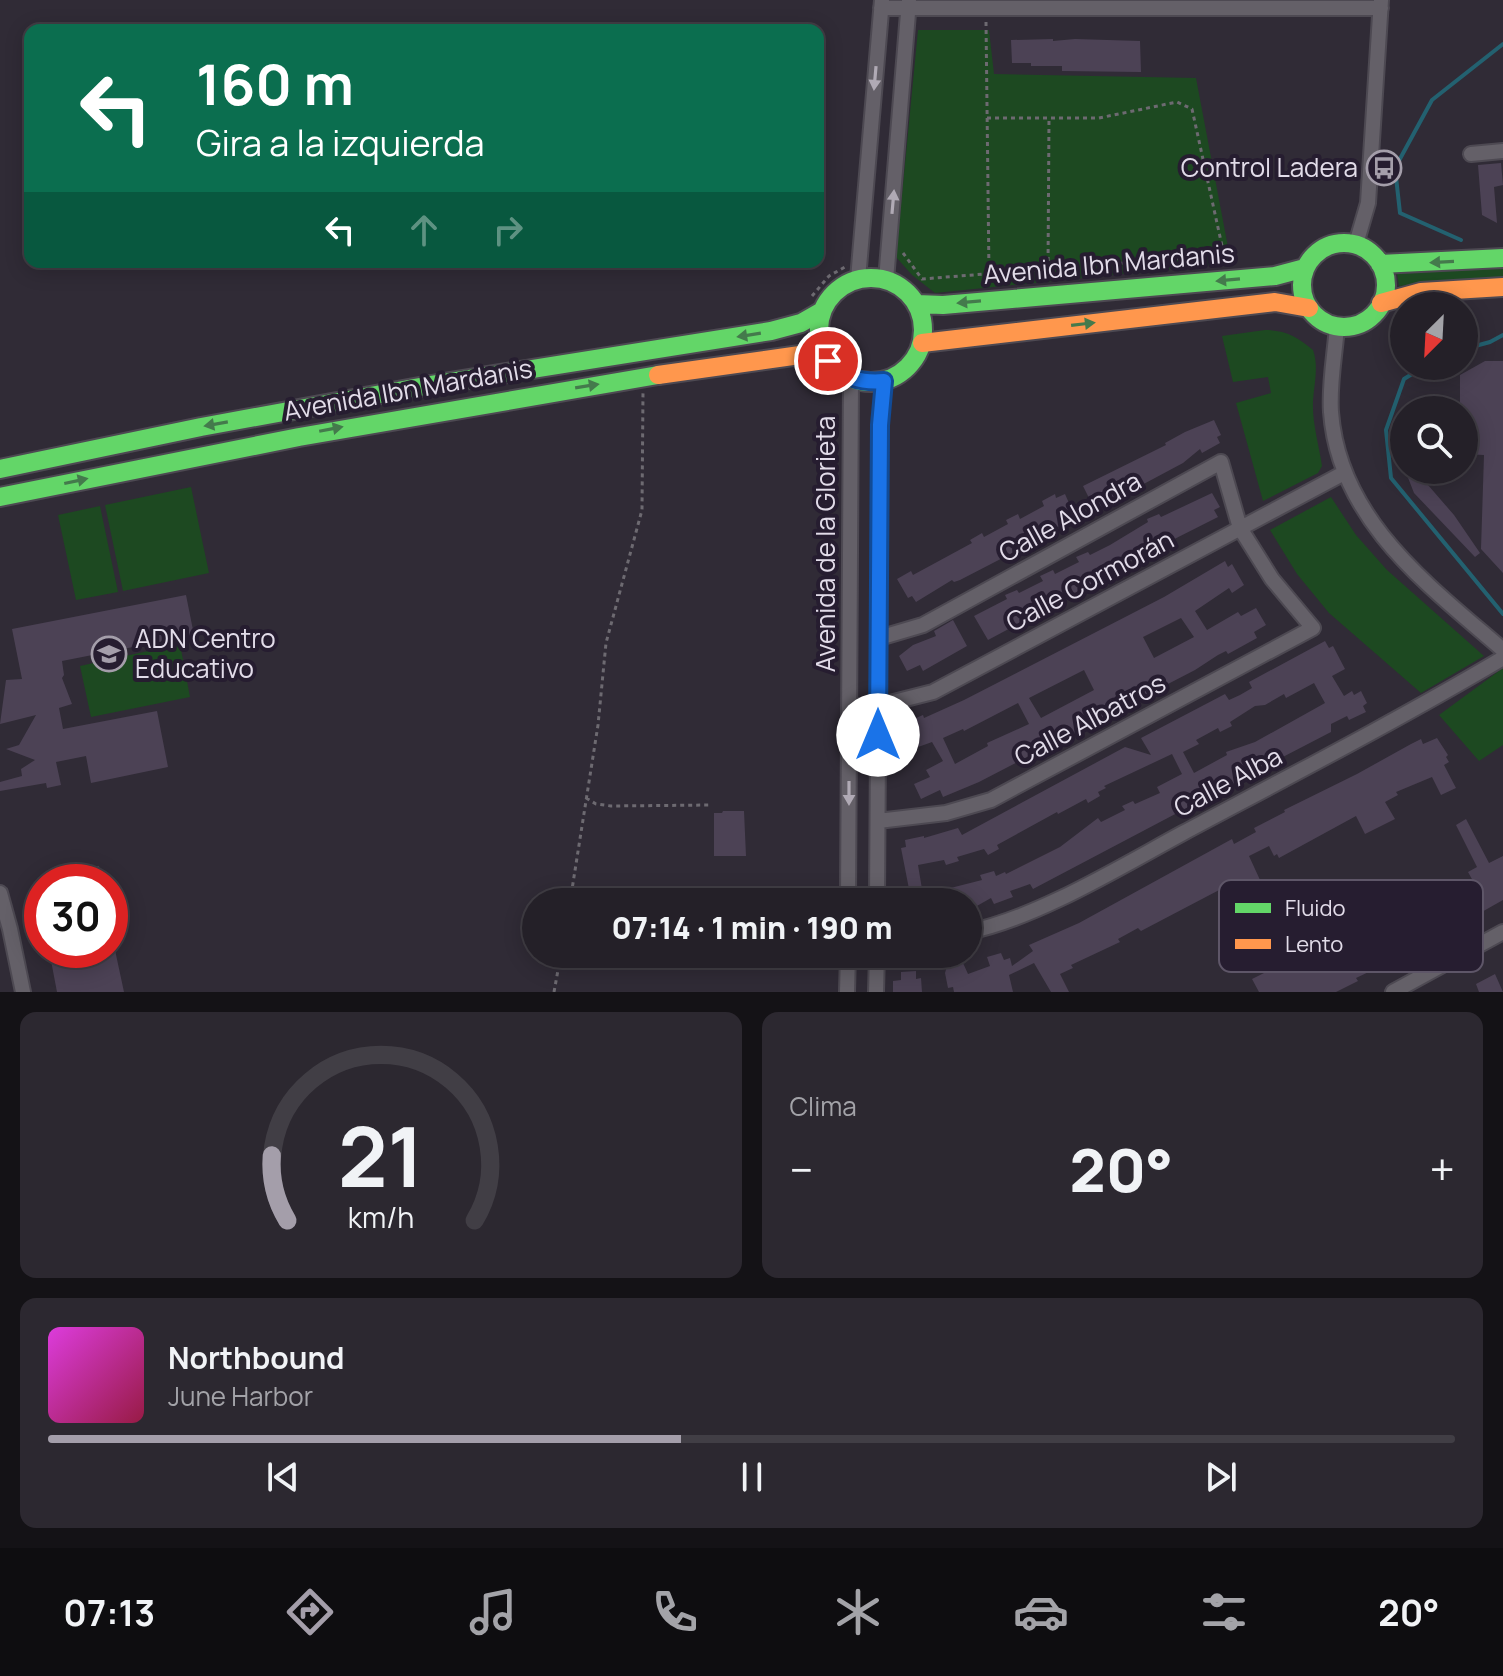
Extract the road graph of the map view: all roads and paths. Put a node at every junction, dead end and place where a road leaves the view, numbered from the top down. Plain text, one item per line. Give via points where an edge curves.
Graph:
1 (882, 4) edge
2 (909, 4) edge
3 (1381, 4) edge
4 (986, 9) junction
5 (987, 118) junction
6 (1049, 118) junction
7 (1503, 151) edge
8 (1471, 154) dead end
9 (1356, 244) junction
10 (888, 253) junction
11 (1224, 255) junction
12 (1503, 258) edge
13 (1380, 264) junction
14 (1305, 268) junction
15 (1048, 269) junction
16 (989, 274) junction
17 (858, 279) junction
18 (886, 280) junction
19 (1229, 280) junction
20 (1503, 287) edge
21 (1381, 303) junction
22 (917, 304) junction
23 (1309, 308) junction
24 (822, 311) junction
25 (1337, 326) junction
26 (922, 343) junction
27 (828, 361) junction
28 (643, 378) junction
29 (851, 379) junction
30 (884, 381) junction
31 (0, 469) edge
32 (1344, 473) junction
33 (0, 497) edge
34 (1240, 528) junction
35 (879, 638) junction
36 (1503, 650) edge
37 (1503, 658) edge
38 (849, 706) junction
39 (878, 706) junction
40 (586, 798) junction
41 (711, 805) dead end
42 (878, 821) junction
43 (572, 888) edge
44 (848, 888) edge
45 (877, 888) edge
46 (0, 893) edge
47 (982, 928) edge
48 (1503, 932) edge
49 (1483, 943) edge
50 (558, 968) edge
51 (848, 968) edge
52 (877, 968) edge
53 (1430, 972) edge
54 (23, 992) edge
55 (554, 992) edge
56 (847, 992) edge
57 (876, 992) edge
58 (1393, 992) edge

1 - 2 street
1 -> 17 street
2 - 4 street
10 -> 2 street
3 - 4 street
3 - 9 street via 1368,203
4 - 5 path
5 - 6 path
5 - 16 path
6 - 11 path via 1099,118 1177,102 1192,109
6 - 15 path
7 - 8 street
9 - 13 main road
9 - 14 main road via 1320,249
10 - 16 path via 900,249 922,279
10 - 18 street
11 - 15 path
11 - 19 path
12 -> 13 main road
13 - 21 main road via 1385,277
14 - 19 main road, Avenida Ibn Mardanis
14 - 23 main road via 1303,295
15 - 16 path
17 - 18 main road
17 - 24 main road via 830,297
18 - 22 main road
19 -> 22 main road, Avenida Ibn Mardanis
20 - 21 main road via 1421,292
21 - 25 main road via 1363,322
22 - 26 main road
23 - 25 main road
26 -> 23 main road, Avenida Ibn Mardanis via 1262,303
24 - 27 main road via 819,337
24 -> 31 main road, Avenida Ibn Mardanis via 771,331 410,388
25 - 32 street via 1331,412
26 - 30 main road via 909,367
27 - 28 main road, Avenida Ibn Mardanis via 800,355
27 - 29 main road
33 -> 28 main road, Avenida Ibn Mardanis via 248,445
28 - 40 path via 642,510 606,643
29 - 30 main road
29 - 38 street, Avenida de la Glorieta
30 - 35 street, Avenida de la Glorieta
32 - 34 street, Calle Cormorán
32 - 36 street via 1388,545
34 - 35 street, Calle Alondra via 1221,462 923,625
34 - 39 street, Calle Cormorán via 933,692
34 - 42 street, Calle Albatros via 1272,579 1313,628 991,800 946,813
35 - 39 street, Avenida de la Glorieta
37 - 47 street, Calle Alba via 1099,878
38 - 39 street, Calle Cormorán
38 -> 44 street, Avenida de la Glorieta
39 - 42 street, Avenida de la Glorieta
40 - 41 path via 611,806
40 - 43 path
42 - 45 street, Avenida de la Glorieta
46 - 54 street
48 - 49 street
50 - 55 path
51 - 56 street
52 - 57 street
53 - 58 street

